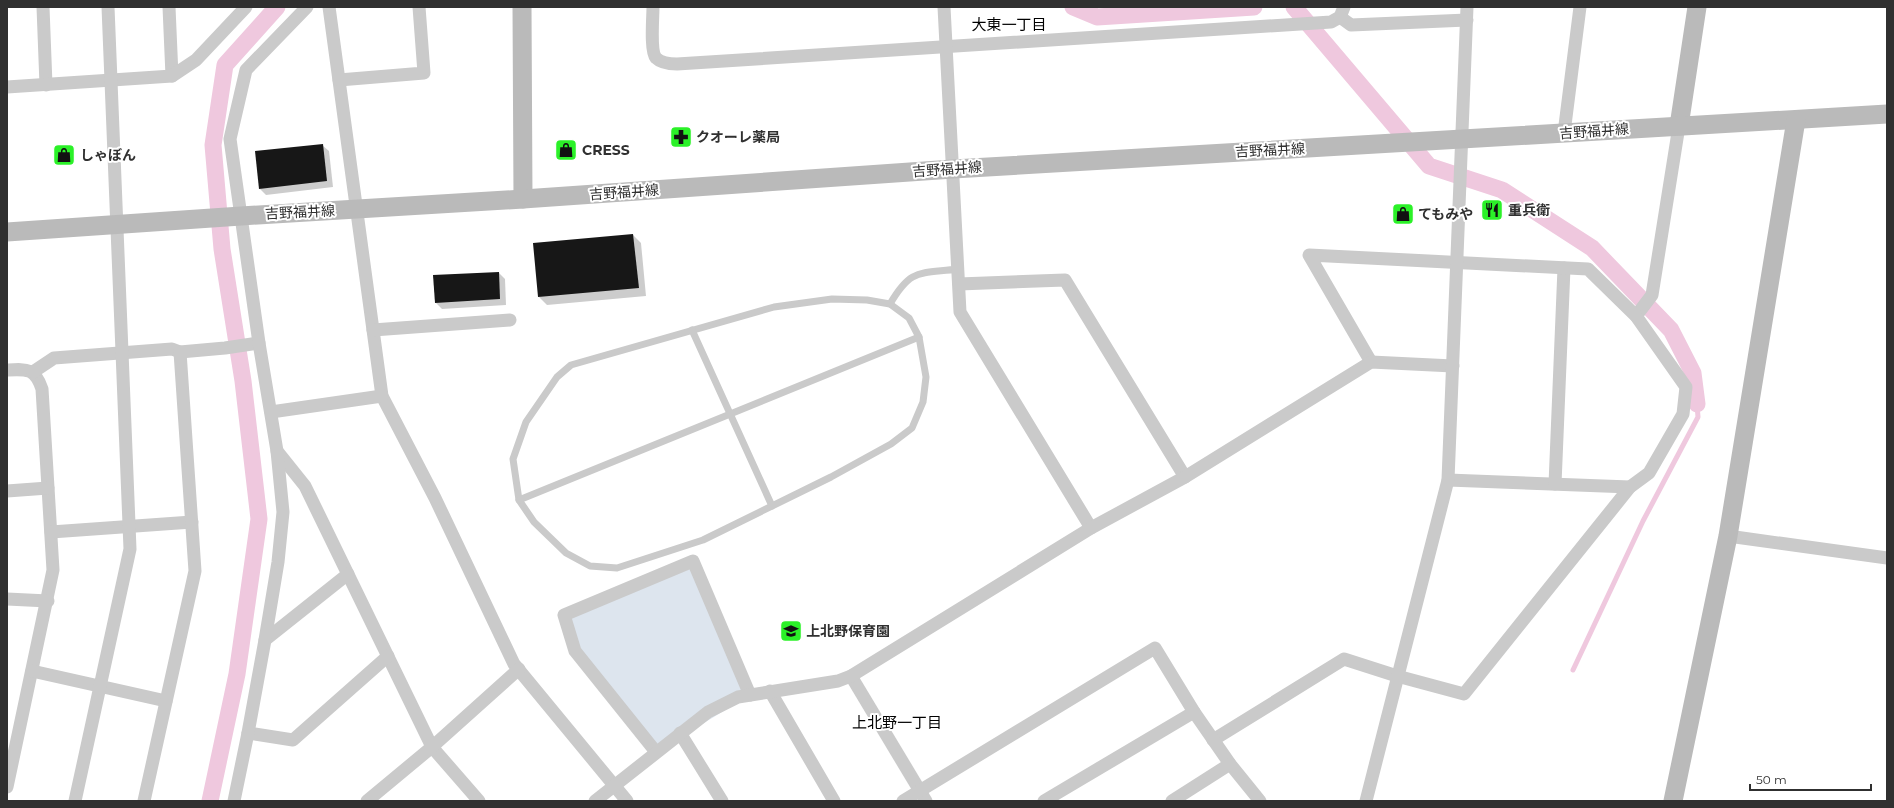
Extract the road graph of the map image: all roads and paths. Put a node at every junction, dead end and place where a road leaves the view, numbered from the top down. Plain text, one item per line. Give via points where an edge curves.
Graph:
1 (43, 7) edge
2 (108, 7) edge
3 (169, 7) edge
4 (246, 7) edge
5 (307, 7) edge
6 (329, 7) edge
7 (419, 7) edge
8 (522, 7) edge
9 (653, 7) edge
10 (944, 7) edge
11 (1580, 7) edge
12 (1697, 7) edge
13 (1342, 12) edge
14 (1467, 14) edge
15 (945, 47) junction
16 (172, 76) junction
17 (110, 80) junction
18 (339, 80) junction
19 (46, 84) junction
20 (7, 87) edge
21 (1887, 114) edge
22 (1796, 120) junction
23 (1679, 126) junction
24 (1564, 133) junction
25 (1462, 139) junction
26 (953, 169) junction
27 (523, 199) junction
28 (356, 209) junction
29 (241, 216) junction
30 (116, 225) junction
31 (7, 232) edge
32 (1457, 263) junction
33 (1564, 268) junction
34 (958, 269) junction
35 (958, 284) junction
36 (890, 304) junction
37 (1636, 316) junction
38 (510, 320) dead end
39 (373, 330) junction
40 (692, 330) junction
41 (919, 338) junction
42 (259, 343) junction
43 (180, 352) junction
44 (122, 354) junction
45 (1371, 362) junction
46 (1453, 366) junction
47 (7, 370) edge
48 (33, 372) junction
49 (382, 396) junction
50 (271, 412) junction
51 (730, 414) junction
52 (277, 451) junction
53 (1185, 477) junction
54 (1448, 480) junction
55 (1555, 484) junction
56 (48, 488) junction
57 (1630, 488) junction
58 (7, 491) edge
59 (519, 500) junction
60 (772, 506) junction
61 (192, 522) junction
62 (129, 526) junction
63 (1091, 528) junction
64 (51, 532) junction
65 (1728, 536) junction
66 (1887, 558) edge
67 (348, 574) junction
68 (7, 598) edge
69 (48, 601) junction
70 (265, 640) junction
71 (388, 656) junction
72 (519, 669) junction
73 (32, 671) junction
74 (851, 676) junction
75 (1396, 676) junction
76 (100, 686) junction
77 (770, 691) junction
78 (750, 695) junction
79 (166, 701) junction
80 (1194, 712) junction
81 (248, 733) junction
82 (680, 733) junction
83 (1213, 740) junction
84 (432, 747) junction
85 (656, 752) junction
86 (9, 764) edge
87 (1230, 764) junction
88 (615, 784) junction
89 (7, 787) edge
90 (923, 796) edge
91 (75, 801) edge
92 (144, 801) edge
93 (234, 801) edge
94 (367, 801) edge
95 (480, 801) edge
96 (595, 801) edge
97 (627, 801) edge
98 (722, 801) edge
99 (834, 801) edge
100 (903, 801) edge
101 (1044, 801) edge
102 (1172, 801) edge
103 (1260, 801) edge
104 (1366, 801) edge
105 (1673, 801) edge

1 - 19 street
2 - 17 street
3 - 16 street
4 - 16 street via 196,60
5 - 29 street via 246,70 230,139
6 - 18 street
7 - 18 street via 424,73
8 - 27 main road
9 - 15 street via 655,57 669,64
10 - 15 street
11 - 24 street
12 - 23 main road
13 - 14 street via 1351,25
13 - 15 street via 1331,22
14 - 25 street
15 - 26 street
16 - 17 street
17 - 19 street
17 - 30 street
18 - 28 street
19 - 20 street
21 - 22 main road, 吉野福井線
22 - 23 main road, 吉野福井線
22 - 65 main road
23 - 24 main road, 吉野福井線
23 - 37 street via 1652,295
24 - 25 main road, 吉野福井線
25 - 26 main road, 吉野福井線
25 - 32 street
26 - 27 main road, 吉野福井線
26 - 34 street
27 - 28 main road, 吉野福井線
28 - 29 main road, 吉野福井線
28 - 39 street
29 - 30 main road, 吉野福井線
29 - 42 street
30 - 31 main road, 吉野福井線
30 - 44 street
32 - 33 street
32 - 45 street via 1309,255
32 - 46 street
33 - 37 street via 1588,269
33 - 55 street
34 - 35 street
34 - 36 lane via 915,274 901,286
35 - 53 street via 1065,280
35 - 63 street via 960,312
36 - 40 lane via 832,299 774,306
36 - 41 lane via 908,318
37 - 57 street via 1686,387 1683,414 1649,473
38 - 39 street
39 - 49 street
40 - 51 lane
40 - 59 lane via 572,365 557,377 526,422 512,459
41 - 51 lane
41 - 60 lane via 926,377 923,402 912,428 891,444
42 - 43 street
42 - 50 street
43 - 44 street via 172,349
43 - 61 street
44 - 48 street via 54,358
44 - 62 street
45 - 46 street
45 - 53 street
46 - 54 street
47 - 48 street via 24,369
48 - 56 street via 42,389
49 - 50 street
49 - 72 street via 435,498 514,664
50 - 52 street
51 - 59 lane
51 - 60 lane
52 - 67 street via 306,486
52 - 70 street via 283,512 278,562
53 - 63 street
54 - 55 street
54 - 75 street
55 - 57 street
56 - 58 street
56 - 64 street
57 - 75 street via 1464,694
59 - 60 lane via 534,522 566,553 590,566 617,568 703,540
61 - 62 street
61 - 79 street via 195,571
62 - 64 street
62 - 76 street via 130,549
63 - 74 street
64 - 69 street via 53,570
65 - 66 street
65 - 105 main road
67 - 70 street
67 - 71 street
68 - 69 street
69 - 73 street
70 - 81 street
71 - 81 street via 293,740
71 - 84 street
72 - 84 street
72 - 88 street
73 - 76 street
73 - 86 street
74 - 77 street via 838,681
74 - 90 street
75 - 83 street via 1344,659
75 - 104 street
76 - 79 street
76 - 91 street
77 - 78 street
77 - 99 street
78 - 82 street via 738,697 708,712
78 - 85 street via 693,561 564,615 575,651
79 - 92 street
80 - 83 street
80 - 90 street via 1155,648
80 - 101 street
81 - 93 street
82 - 85 street
82 - 98 street
83 - 87 street
84 - 94 street
84 - 95 street
85 - 88 street
86 - 89 street
87 - 102 street
87 - 103 street
88 - 96 street
88 - 97 street
90 - 100 street

